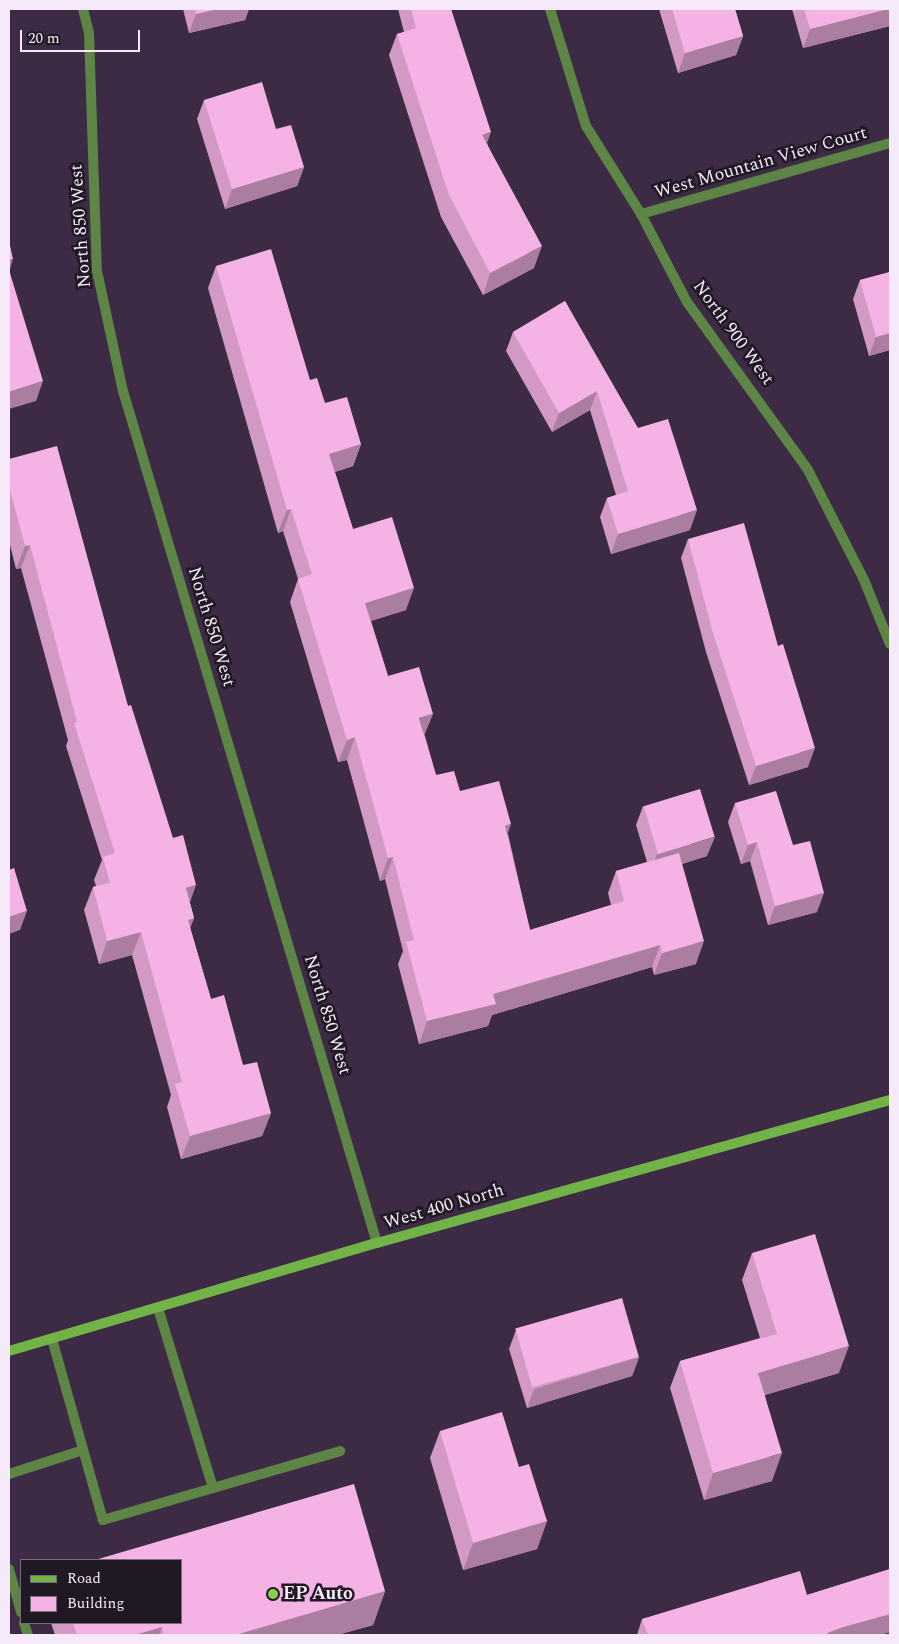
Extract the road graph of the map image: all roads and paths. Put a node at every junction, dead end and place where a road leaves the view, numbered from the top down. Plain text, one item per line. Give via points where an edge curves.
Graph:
1 (83, 9) edge
2 (550, 9) edge
3 (890, 143) edge
4 (641, 214) junction
5 (890, 644) edge
6 (890, 1100) edge
7 (377, 1243) junction
8 (158, 1308) junction
9 (52, 1339) junction
10 (9, 1351) edge
11 (83, 1450) junction
12 (340, 1451) dead end
13 (9, 1474) edge
14 (213, 1488) junction
15 (9, 1569) edge
16 (20, 1608) edge

1 - 7 street, North 850 West via 88,32 97,271 123,392
2 - 4 street, North 900 West via 586,126
3 - 4 street, West Mountain View Court
4 - 5 street, North 900 West via 687,302 808,470 864,580
6 - 7 main road, West 400 North
7 - 8 main road, West 400 North
8 - 9 main road, West 400 North
8 - 14 street
9 - 10 main road, West 400 North
9 - 11 street
11 - 13 street
11 - 14 street via 103,1520
12 - 14 street
15 - 16 street

